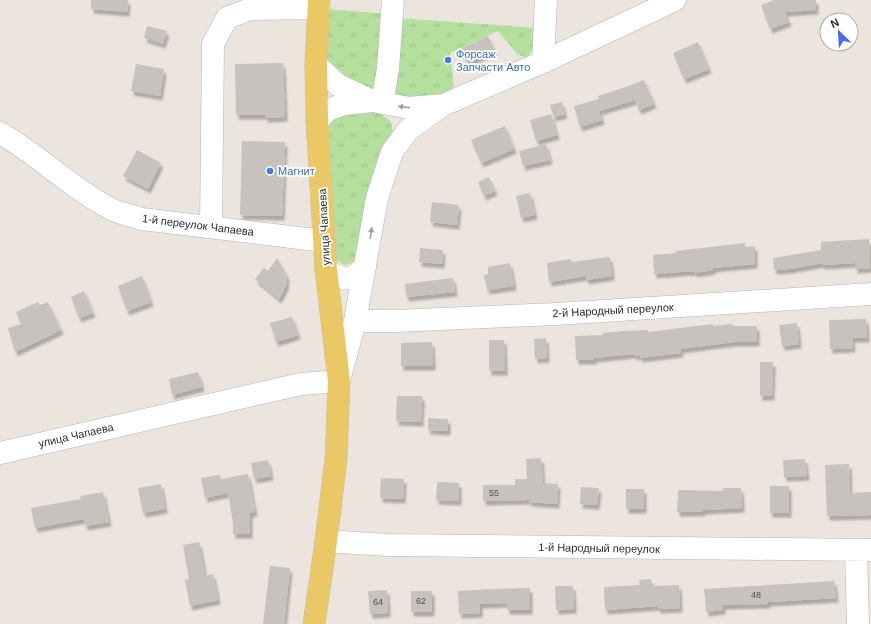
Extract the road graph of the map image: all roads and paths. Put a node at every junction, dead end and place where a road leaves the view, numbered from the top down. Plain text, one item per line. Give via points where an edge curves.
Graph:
1 (393, 0) edge
2 (546, 0) edge
3 (675, 0) edge
4 (319, 4) edge
5 (544, 62) junction
6 (316, 65) junction
7 (378, 102) junction
8 (443, 105) junction
9 (318, 121) junction
10 (0, 133) edge
11 (211, 227) junction
12 (324, 241) junction
13 (365, 267) junction
14 (326, 270) junction
15 (871, 294) edge
16 (355, 321) junction
17 (339, 381) junction
18 (0, 452) edge
19 (326, 541) junction
20 (863, 550) edge
21 (314, 624) edge
22 (858, 624) edge

1 - 7 street via 388,68
2 - 5 street
3 - 5 street
4 - 6 main road, улица Чапаева
4 - 11 street via 250,9 227,18 213,44
5 - 8 street
6 - 7 street via 338,85
6 - 9 main road, улица Чапаева
8 -> 7 street via 409,108
7 - 9 street via 344,104 328,110
13 -> 8 street via 377,198 392,152 408,130
9 - 12 main road, улица Чапаева
10 - 11 street, 1-й переулок Чапаева via 87,195 114,211 142,219
11 - 12 street, 1-й переулок Чапаева
12 - 14 main road, улица Чапаева
13 - 14 street via 352,278 341,278
13 - 16 street
14 - 17 main road, улица Чапаева
15 - 16 street, 2-й Народный переулок via 533,315
16 - 17 street
17 - 18 street, улица Чапаева via 301,384
17 - 19 main road, улица Чапаева via 336,459
19 - 20 street, 1-й Народный переулок via 387,545
19 - 21 main road, улица Чапаева
20 - 22 street

